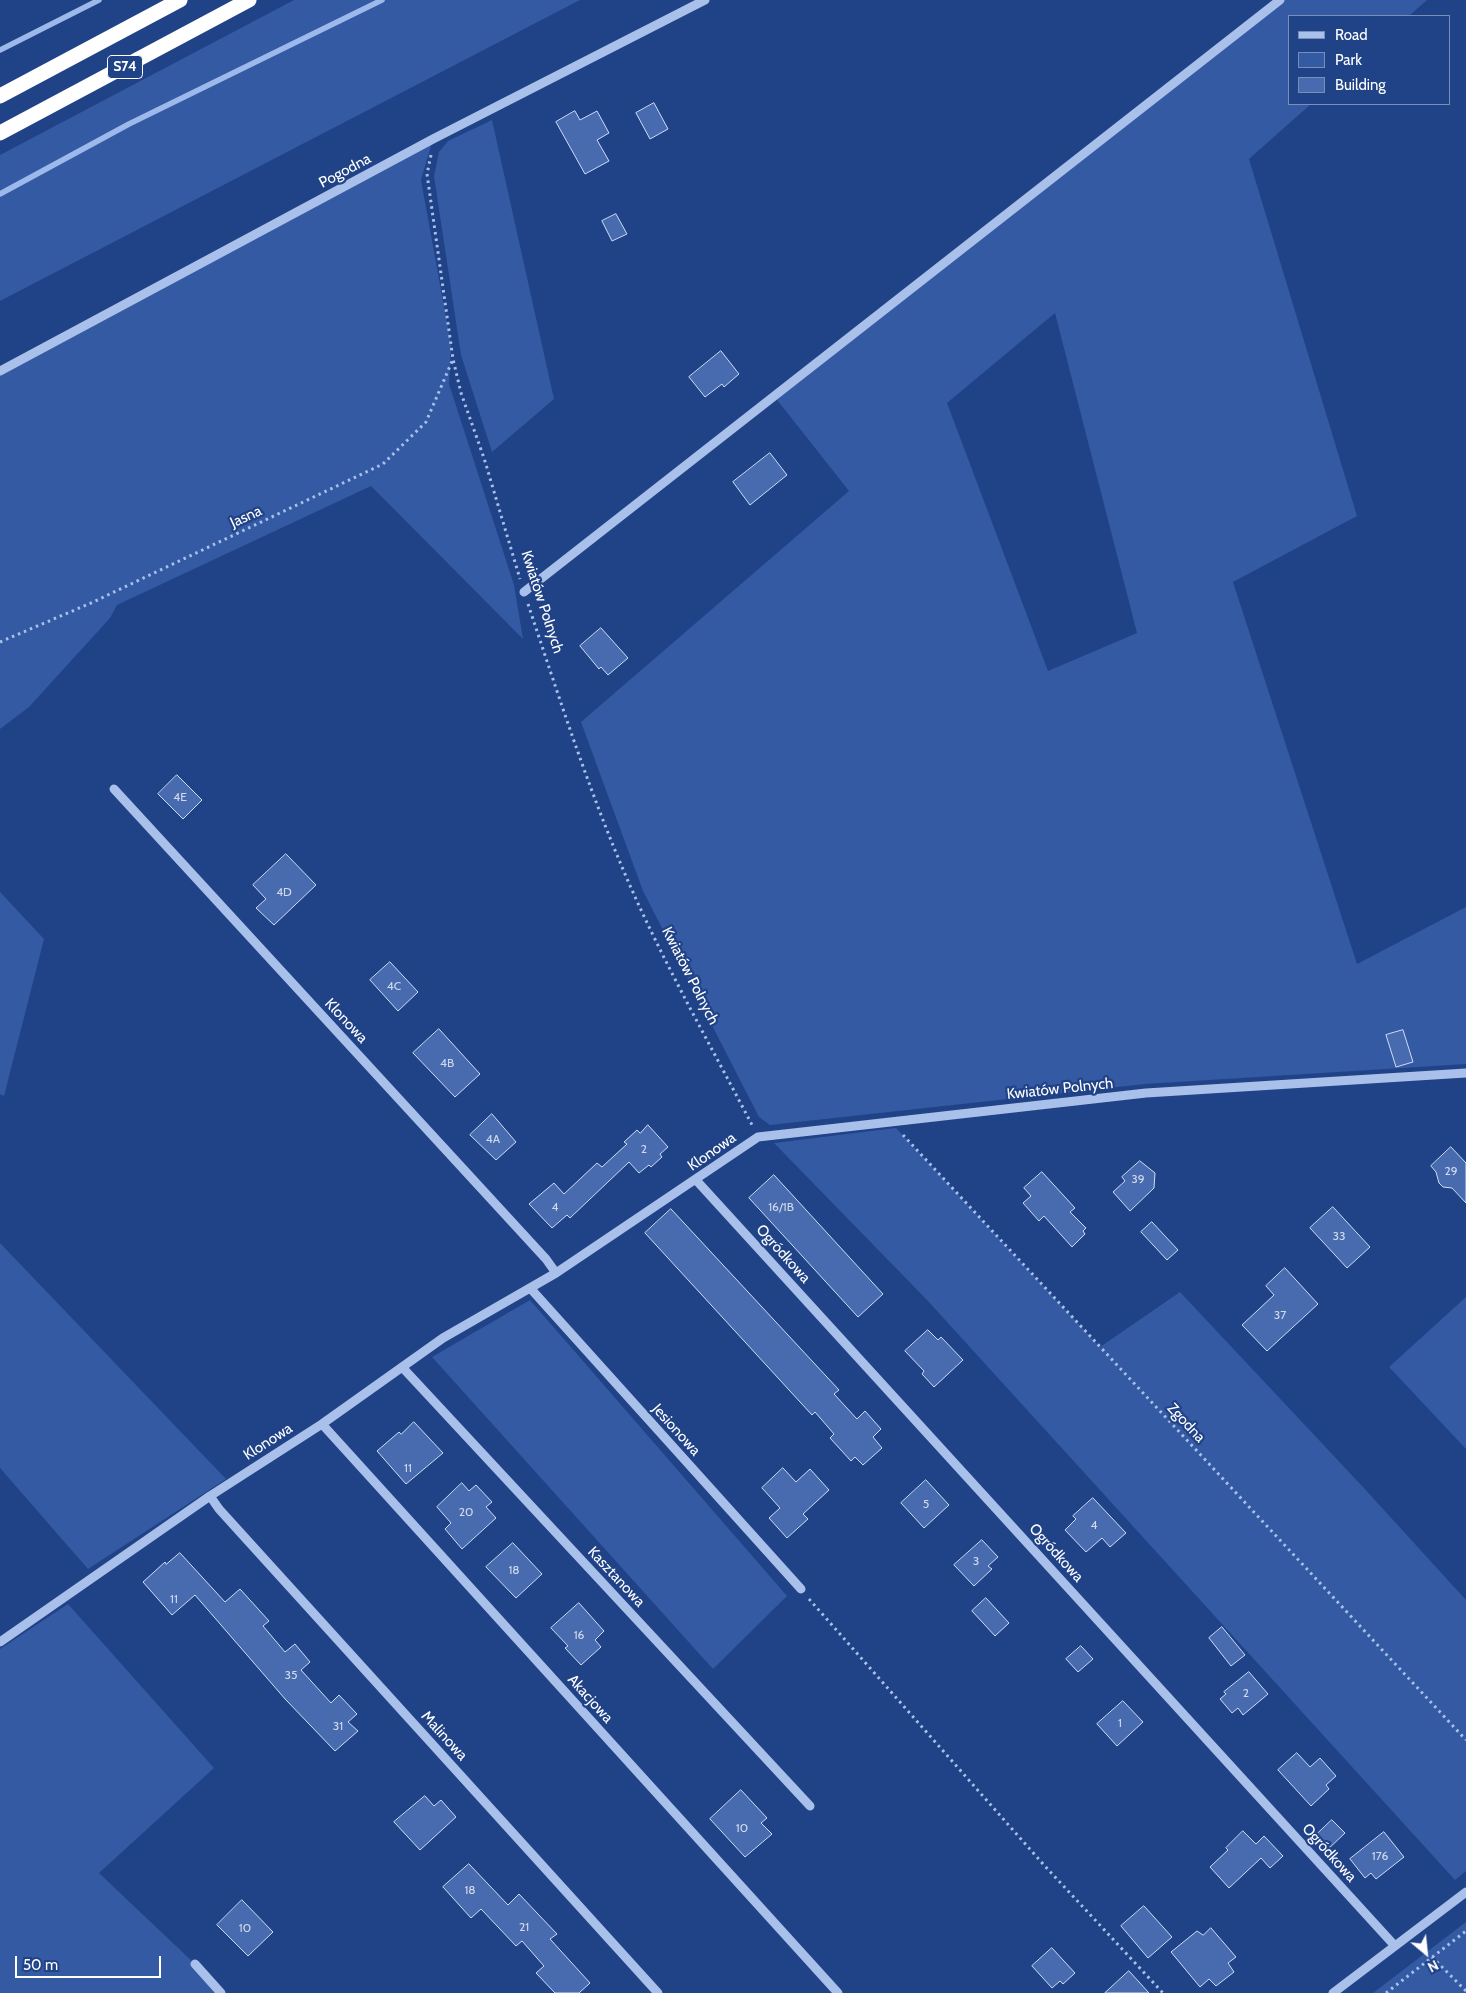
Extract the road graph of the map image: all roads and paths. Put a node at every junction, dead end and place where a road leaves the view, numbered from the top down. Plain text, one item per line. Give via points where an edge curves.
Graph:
1 (180, 0) edge
2 (249, 0) edge
3 (705, 0) edge
4 (1280, 0) edge
5 (0, 96) edge
6 (0, 133) edge
7 (433, 139) junction
8 (453, 358) junction
9 (0, 371) edge
10 (524, 592) junction
11 (0, 642) edge
12 (114, 789) dead end
13 (1466, 1073) edge
14 (890, 1122) junction
15 (758, 1137) junction
16 (696, 1180) junction
17 (556, 1273) junction
18 (531, 1289) junction
19 (402, 1367) junction
20 (322, 1424) junction
21 (210, 1496) junction
22 (801, 1589) joint
23 (0, 1642) edge
24 (1466, 1740) edge
25 (810, 1806) dead end
26 (1466, 1892) edge
27 (1466, 1931) edge
28 (1395, 1946) junction
29 (1432, 1957) junction
30 (195, 1964) dead end
31 (1466, 1991) edge
32 (222, 1993) edge
33 (658, 1993) edge
34 (838, 1993) edge
35 (1163, 1993) edge
36 (1333, 1993) edge
37 (1386, 1993) edge

1 - 5 highway, S74
2 - 6 highway, S74
3 - 7 street, Pogodna
4 - 10 street
7 - 8 path, Kwiatów Polnych via 427,174
7 - 9 street, Pogodna
8 - 10 path, Kwiatów Polnych via 461,393
8 - 11 path, Jasna via 426,422 383,464 91,603
10 - 15 path, Kwiatów Polnych via 582,767 636,898
12 - 17 street, Klonowa
13 - 14 street, Kwiatów Polnych via 1146,1093
14 - 15 street, Kwiatów Polnych
14 - 24 path, Zgodna
15 - 16 street, Klonowa
16 - 17 street, Klonowa
16 - 28 street, Ogródkowa
17 - 18 street, Klonowa
18 - 19 street, Klonowa via 443,1338
18 - 22 street, Jesionowa
19 - 20 street, Klonowa
19 - 25 street, Kasztanowa
20 - 21 street, Klonowa
20 - 34 street, Akacjowa
21 - 23 street, Klonowa
21 - 33 street, Malinowa
22 - 35 path via 1043,1864
26 - 28 street
27 - 29 path
28 - 36 street
29 - 31 path
29 - 37 path
30 - 32 street

